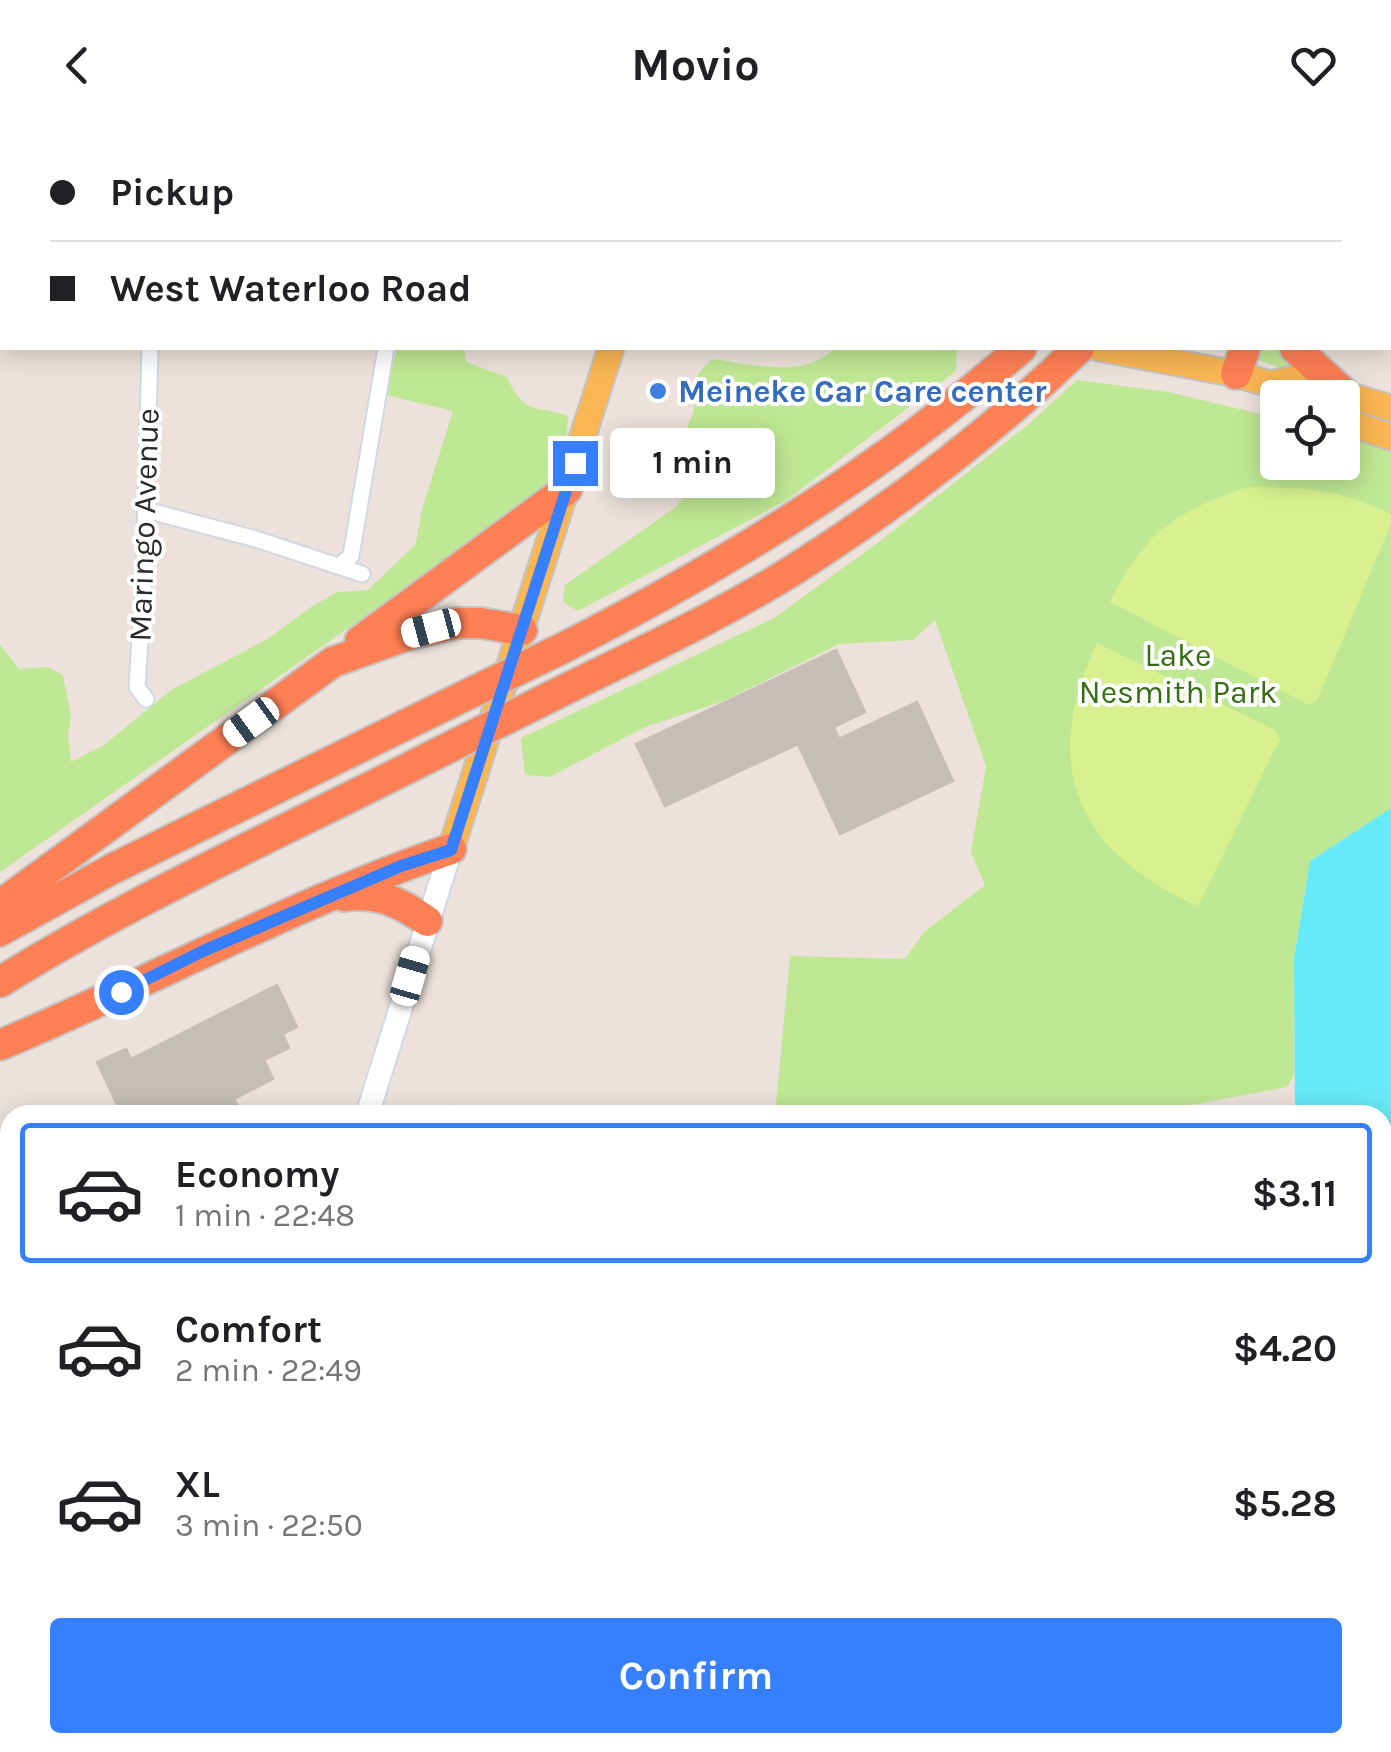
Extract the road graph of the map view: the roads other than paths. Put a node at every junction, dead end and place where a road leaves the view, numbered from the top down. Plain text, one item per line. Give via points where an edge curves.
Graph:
1 (150, 350) edge
2 (386, 350) edge
3 (610, 350) edge
4 (1019, 350) edge
5 (1077, 350) edge
6 (1121, 350) edge
7 (1297, 350) edge
8 (1240, 361) edge
9 (1262, 380) edge
10 (1321, 380) edge
11 (1360, 407) edge
12 (1391, 408) edge
13 (1360, 418) edge
14 (1391, 437) edge
15 (567, 489) junction
16 (146, 510) junction
17 (340, 565) junction
18 (362, 574) dead end
19 (522, 630) junction
20 (333, 662) junction
21 (146, 699) dead end
22 (451, 850) junction
23 (322, 900) junction
24 (0, 905) edge
25 (427, 921) junction
26 (0, 931) edge
27 (0, 982) edge
28 (0, 1045) edge
29 (370, 1105) edge

1 - 16 street, Maringo Avenue
2 - 17 street via 351,556
3 - 15 main road
4 - 26 highway, bridge via 927,427 770,533 640,608
5 - 27 highway, bridge via 996,424 793,570 135,906
6 - 8 main road
7 - 10 highway
8 - 9 main road
11 - 12 main road
13 - 14 main road
15 - 19 main road
15 - 20 highway
16 - 17 street
16 - 21 street, Maringo Avenue via 137,688
17 - 18 street
19 - 20 highway via 459,624
19 - 22 main road
20 - 24 highway
22 - 23 highway
22 - 25 main road
23 - 25 highway via 377,896
23 - 28 highway
25 - 29 main road

